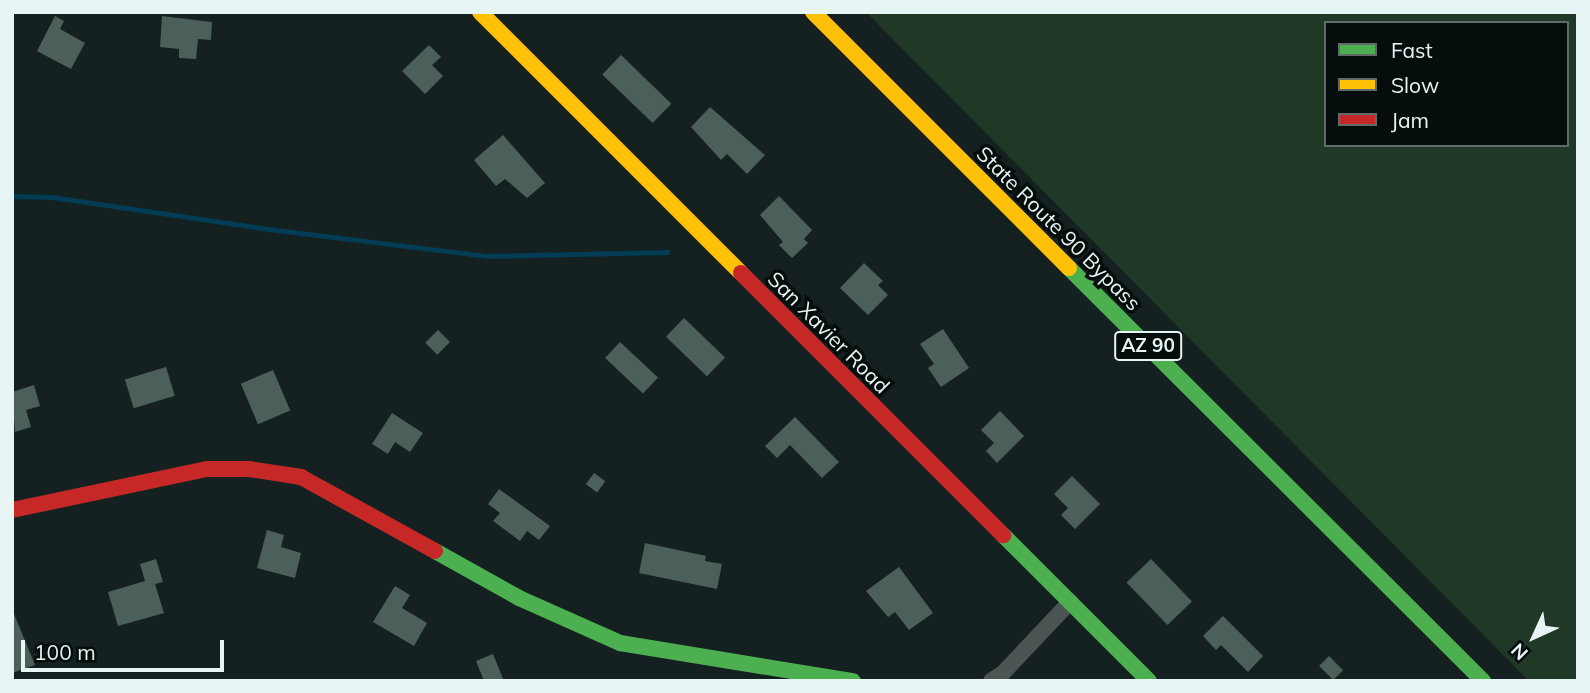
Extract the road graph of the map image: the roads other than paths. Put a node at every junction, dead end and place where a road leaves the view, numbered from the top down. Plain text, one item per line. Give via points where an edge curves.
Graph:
1 (480, 12) edge
2 (813, 12) edge
3 (12, 510) edge
4 (1070, 602) junction
5 (853, 681) edge
6 (991, 681) edge
7 (1149, 681) edge
8 (1483, 681) edge

1 - 4 main road, San Xavier Road
2 - 8 main road, State Route 90 Bypass / AZ 90
3 - 5 main road via 206,470 249,469 301,477 519,598 620,643
4 - 6 street
4 - 7 main road, San Xavier Road

